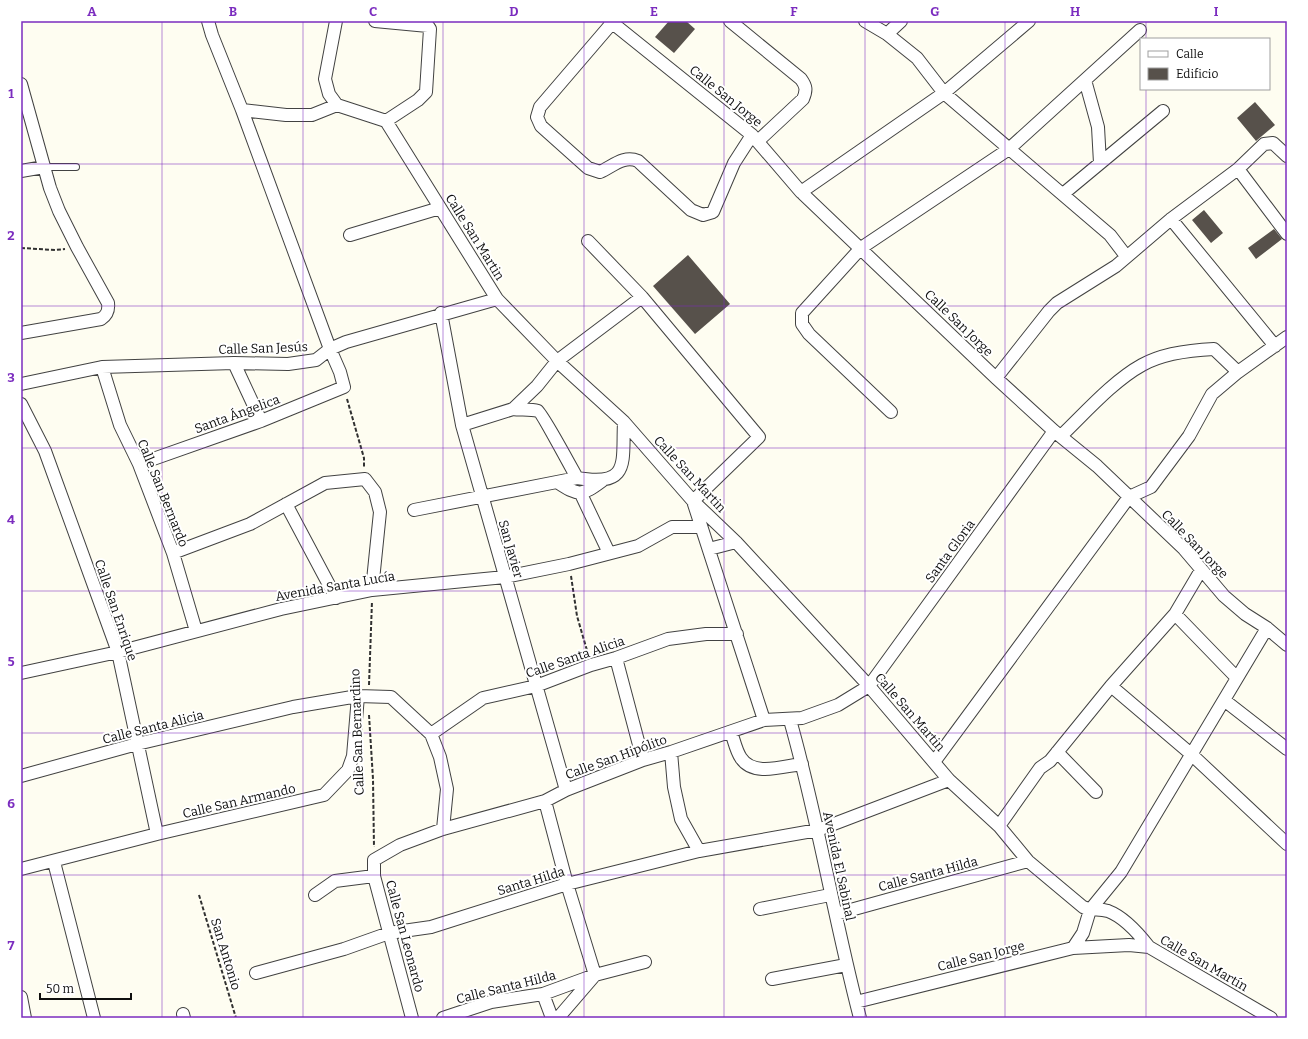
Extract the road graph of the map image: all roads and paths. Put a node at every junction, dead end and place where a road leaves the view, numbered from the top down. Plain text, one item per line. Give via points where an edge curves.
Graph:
1 (208, 21) edge
2 (336, 21) edge
3 (375, 21) edge
4 (730, 21) edge
5 (865, 21) edge
6 (901, 21) edge
7 (1029, 21) edge
8 (611, 22) edge
9 (1140, 30) dead end
10 (887, 34) junction
11 (1085, 80) junction
12 (21, 84) edge
13 (944, 93) junction
14 (337, 105) junction
15 (242, 110) junction
16 (1163, 111) dead end
17 (386, 121) junction
18 (755, 138) junction
19 (1009, 149) junction
20 (1287, 156) edge
21 (1100, 163) junction
22 (44, 167) junction
23 (76, 167) dead end
24 (1238, 169) junction
25 (21, 171) edge
26 (801, 192) junction
27 (1062, 194) junction
28 (440, 208) junction
29 (1171, 219) junction
30 (1287, 234) edge
31 (350, 235) dead end
32 (588, 241) dead end
33 (77, 247) junction
34 (21, 248) edge
35 (861, 248) junction
36 (1126, 256) junction
37 (642, 297) junction
38 (497, 299) junction
39 (441, 314) junction
40 (21, 334) edge
41 (1287, 337) edge
42 (1274, 346) junction
43 (330, 349) junction
44 (557, 361) junction
45 (234, 362) junction
46 (102, 367) junction
47 (1238, 372) junction
48 (996, 378) junction
49 (21, 384) edge
50 (344, 387) junction
51 (21, 404) edge
52 (513, 409) junction
53 (891, 412) dead end
54 (261, 421) junction
55 (624, 422) junction
56 (462, 425) junction
57 (1058, 434) junction
58 (140, 464) junction
59 (577, 478) junction
60 (365, 479) junction
61 (602, 481) junction
62 (557, 482) junction
63 (581, 494) junction
64 (481, 496) junction
65 (1129, 497) junction
66 (693, 501) junction
67 (286, 504) junction
68 (414, 510) dead end
69 (701, 527) junction
70 (736, 542) junction
71 (709, 549) junction
72 (173, 553) junction
73 (609, 553) junction
74 (569, 564) junction
75 (1201, 570) junction
76 (505, 577) junction
77 (372, 590) junction
78 (336, 598) junction
79 (1175, 614) junction
80 (1267, 628) junction
81 (196, 631) junction
82 (737, 634) junction
83 (1287, 645) edge
84 (118, 652) junction
85 (616, 658) junction
86 (591, 665) junction
87 (21, 673) edge
88 (1237, 678) junction
89 (536, 686) junction
90 (869, 686) junction
91 (1111, 686) junction
92 (363, 696) junction
93 (1224, 700) junction
94 (764, 720) junction
95 (790, 720) junction
96 (731, 732) junction
97 (431, 734) junction
98 (137, 744) junction
99 (1287, 749) edge
100 (672, 752) junction
101 (1057, 752) junction
102 (1191, 754) junction
103 (643, 760) junction
104 (934, 762) junction
105 (802, 764) junction
106 (21, 776) edge
107 (949, 780) junction
108 (566, 790) junction
109 (1096, 792) dead end
110 (545, 801) junction
111 (999, 826) junction
112 (443, 829) junction
113 (818, 830) junction
114 (157, 834) junction
115 (1287, 844) edge
116 (699, 851) junction
117 (374, 860) junction
118 (1028, 861) junction
119 (54, 862) junction
120 (21, 869) edge
121 (374, 876) junction
122 (567, 884) junction
123 (199, 895) dead end
124 (315, 895) dead end
125 (830, 895) junction
126 (760, 909) dead end
127 (1090, 910) junction
128 (836, 914) junction
129 (389, 933) junction
130 (1149, 947) junction
131 (1073, 948) junction
132 (645, 962) dead end
133 (846, 965) junction
134 (256, 973) dead end
135 (595, 975) junction
136 (772, 979) dead end
137 (543, 994) junction
138 (21, 997) edge
139 (856, 1002) junction
140 (25, 1018) edge
141 (94, 1018) edge
142 (236, 1018) edge
143 (412, 1018) edge
144 (443, 1018) edge
145 (552, 1018) edge
146 (558, 1018) edge
147 (860, 1018) edge
148 (1271, 1018) edge

1 - 15 street
2 - 14 street via 325,79 329,94
3 - 17 street via 428,26 430,30 426,92
4 - 18 street via 801,79 806,86 803,99
5 - 10 street
6 - 10 street
7 - 13 street
8 - 18 street, Calle San Jorge
8 - 18 street via 540,107 537,117 541,126 588,168 600,172 623,159 631,158 638,161 691,210 704,215 713,212 734,163
9 - 11 street
10 - 13 street via 917,58
11 - 19 street
11 - 21 street via 1098,127
12 - 22 street
13 - 19 street
13 - 26 street
14 - 15 street via 312,115
14 - 17 street
15 - 43 street
16 - 21 street
17 - 28 street, Calle San Martin
18 - 26 street, Calle San Jorge
19 - 27 street
19 - 35 street
20 - 24 street via 1273,143 1264,144
21 - 27 street
22 - 23 lane
22 - 25 street
22 - 33 street
24 - 29 street
24 - 30 street
26 - 35 street, Calle San Jorge
27 - 36 street via 1110,235
28 - 31 street
28 - 38 street, Calle San Martin
29 - 36 street
29 - 42 street
32 - 37 street
33 - 34 path via 55,250
33 - 40 street via 108,303 107,315 100,319
35 - 48 street, Calle San Jorge
35 - 53 street via 802,314 802,324 808,334
36 - 48 street via 1116,266 1057,303
37 - 44 street
37 - 66 street via 759,437
38 - 39 street, Calle San Jesús
38 - 44 street, Calle San Martin
39 - 43 street, Calle San Jesús
39 - 56 street, San Javier
41 - 42 street
42 - 47 street
43 - 45 street, Calle San Jesús via 316,360 288,364
43 - 50 street
44 - 52 street via 537,386
44 - 55 street, Calle San Martin
45 - 46 street, Calle San Jesús
45 - 54 street
46 - 49 street, Calle San Jesús
46 - 58 street, Calle San Bernardo via 120,425
47 - 57 street, Santa Gloria via 1214,349 1184,351 1143,364 1102,395
47 - 65 street via 1212,394 1189,436 1151,487
48 - 57 street, Calle San Jorge
50 - 54 street, Santa Ángelica
50 - 60 path via 364,458
51 - 84 street, Calle San Enrique via 45,451
52 - 56 street
52 - 59 street via 538,411 542,415
54 - 58 street, Santa Ángelica
55 - 61 street via 623,464 619,472
55 - 66 street, Calle San Martin
56 - 64 street, San Javier
57 - 65 street, Calle San Jorge
57 - 90 street, Santa Gloria
58 - 72 street, Calle San Bernardo
59 - 61 street
59 - 62 street
60 - 67 street via 325,483
60 - 77 street via 375,492 380,512
61 - 63 street
62 - 63 street via 570,491
62 - 64 street
63 - 73 street
64 - 68 street
64 - 76 street, San Javier
65 - 75 street, Calle San Jorge via 1184,549
65 - 104 street
66 - 69 street
66 - 70 street, Calle San Martin
67 - 72 street via 250,524
67 - 78 street
69 - 71 street
69 - 73 street, Avenida Santa Lucía via 672,527 644,543
70 - 71 street
70 - 90 street, Calle San Martin
71 - 82 street
72 - 81 street, Calle San Bernardo
73 - 74 street, Avenida Santa Lucía
74 - 76 street, Avenida Santa Lucía
74 - 86 path via 577,616
75 - 79 street
75 - 80 street, Calle San Jorge via 1224,596
76 - 77 street, Avenida Santa Lucía
76 - 89 street, San Javier
77 - 78 street, Avenida Santa Lucía
77 - 92 path, Calle San Bernardino
78 - 81 street, Avenida Santa Lucía
79 - 88 street
79 - 91 street
80 - 83 street, Calle San Jorge
80 - 88 street
81 - 84 street, Avenida Santa Lucía
82 - 85 street, Calle Santa Alicia via 706,634 668,639
82 - 94 street
84 - 87 street, Avenida Santa Lucía
84 - 98 street, Calle San Enrique
85 - 86 street, Calle Santa Alicia
85 - 103 street
86 - 89 street, Calle Santa Alicia
88 - 93 street
89 - 97 street, Calle Santa Alicia via 483,698
89 - 108 street, San Javier
90 - 95 street, Calle San Hipólito via 838,705
90 - 104 street, Calle San Martin
91 - 101 street
91 - 102 street
92 - 97 street, Calle Santa Alicia via 391,697
92 - 98 street, Calle Santa Alicia via 293,708
92 - 114 street, Calle San Armando via 354,756 348,770 324,795
92 - 117 path, Calle San Bernardino via 373,779
93 - 99 street
93 - 102 street
94 - 95 street, Calle San Hipólito
94 - 96 street, Calle San Hipólito
95 - 105 street, Avenida El Sabinal
96 - 100 street, Calle San Hipólito
96 - 105 street via 740,758 751,767 759,770
97 - 112 street via 440,757 447,789
98 - 106 street, Calle Santa Alicia
98 - 114 street, Calle San Enrique
100 - 103 street, Calle San Hipólito
100 - 116 street via 674,787 681,819
101 - 109 street
101 - 111 street via 1040,768
102 - 115 street
102 - 127 street via 1121,872
103 - 108 street, Calle San Hipólito
104 - 107 street, Calle San Martin
105 - 113 street, Avenida El Sabinal
107 - 111 street, Calle San Martin
107 - 113 street, Santa Hilda
108 - 110 street, Calle San Hipólito
110 - 112 street, Calle San Hipólito
110 - 122 street
111 - 118 street
112 - 117 street, Calle San Hipólito via 400,845
113 - 116 street, Santa Hilda
113 - 125 street, Avenida El Sabinal
114 - 119 street, Calle San Armando
116 - 122 street, Santa Hilda
117 - 121 street, Calle San Leonardo
118 - 127 street
118 - 128 street, Calle Santa Hilda
119 - 120 street, Calle San Armando
119 - 141 street
121 - 124 street via 335,881
121 - 129 street, Calle San Leonardo
122 - 129 street, Santa Hilda via 431,926
122 - 135 street
123 - 142 path, San Antonio
125 - 126 street
125 - 128 street, Avenida El Sabinal
127 - 130 street, Calle San Martín via 1100,909 1113,913
127 - 131 street via 1082,933
128 - 133 street, Avenida El Sabinal
129 - 134 street, Santa Hilda via 344,949
129 - 143 street, Calle San Leonardo
130 - 131 street, Calle San Jorge via 1129,945
130 - 148 street, Calle San Martín
131 - 139 street, Calle San Jorge
132 - 135 street, Calle Santa Hilda
133 - 136 street
133 - 139 street, Avenida El Sabinal
135 - 137 street, Calle Santa Hilda
135 - 146 street
137 - 144 street, Calle Santa Hilda via 491,1002
137 - 145 street
138 - 140 street
139 - 147 street, Avenida El Sabinal

